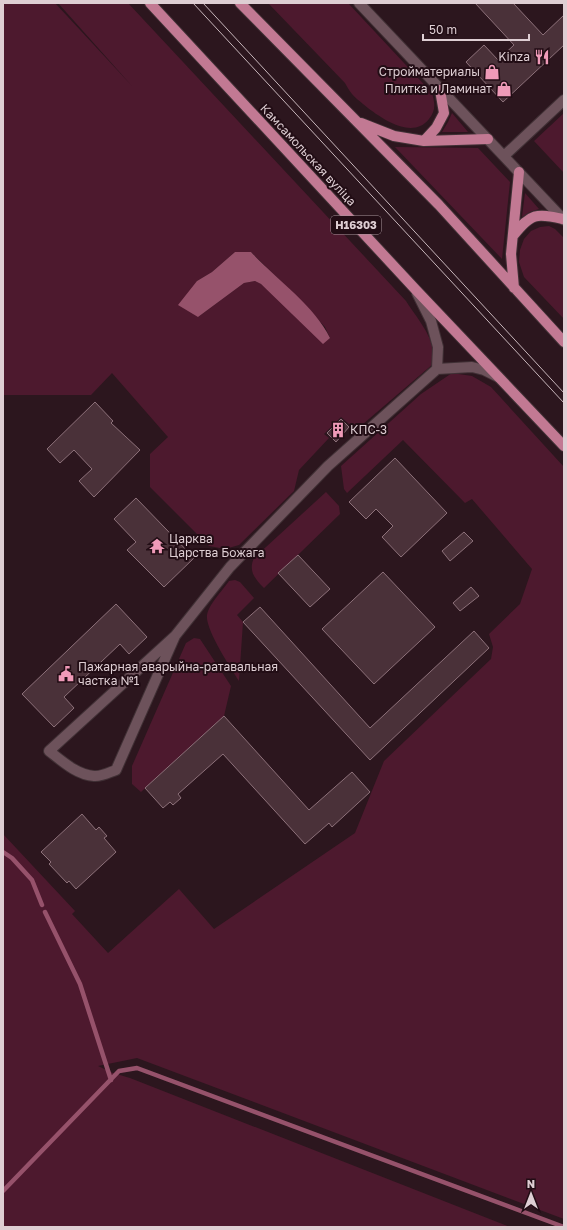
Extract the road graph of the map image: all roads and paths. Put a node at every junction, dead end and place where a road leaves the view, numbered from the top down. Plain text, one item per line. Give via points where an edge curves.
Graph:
1 (240, 3) edge
2 (360, 3) edge
3 (154, 5) edge
4 (440, 90) junction
5 (564, 100) edge
6 (357, 122) junction
7 (488, 139) junction
8 (424, 141) junction
9 (504, 156) junction
10 (519, 172) junction
11 (564, 220) edge
12 (513, 236) junction
13 (514, 288) junction
14 (416, 290) junction
15 (564, 342) edge
16 (437, 369) junction
17 (500, 378) junction
18 (564, 446) edge
19 (175, 636) junction

1 - 6 main road
2 - 4 street
3 - 14 main road, Камсамольская вуліца / Н16303
4 - 7 street
4 - 8 main road via 444,113 436,128
5 - 9 street
6 - 8 main road via 394,136
6 - 13 main road via 439,205
7 - 8 main road
7 - 9 street
9 - 10 street
10 - 11 street
10 - 12 main road
11 - 12 main road via 542,215 524,221
12 - 13 main road via 511,254
13 - 15 main road
14 - 16 street via 431,321 438,347
14 - 17 main road, Камсамольская вуліца / Н16303
16 - 17 street via 472,367
16 - 19 street via 328,466 230,567
17 - 18 main road, Камсамольская вуліца / Н16303
19 - 19 street via 123,683 49,751 82,773 95,776 116,770

